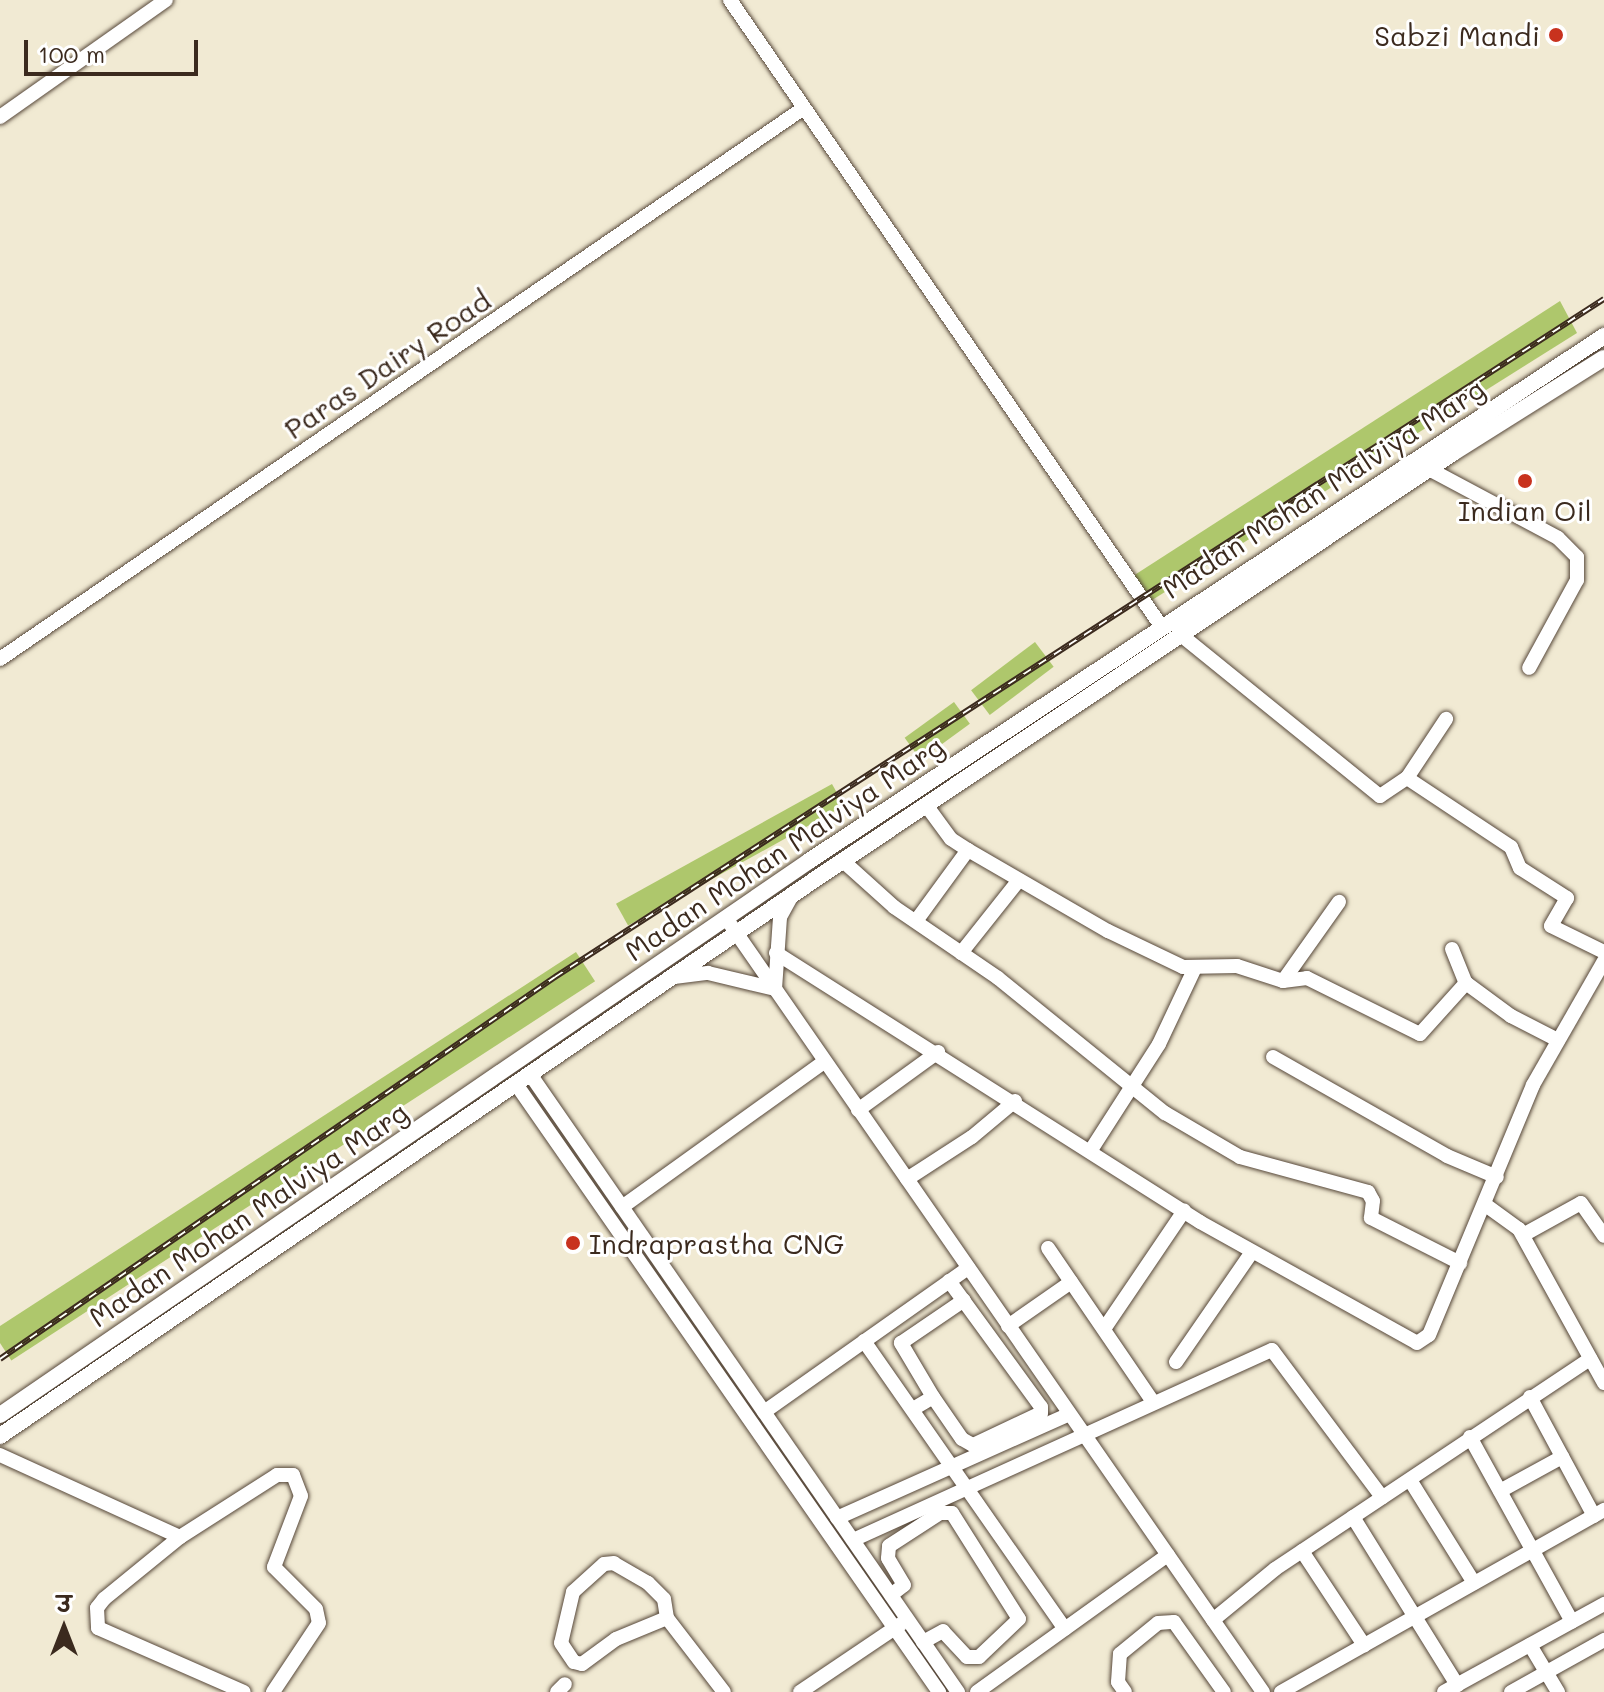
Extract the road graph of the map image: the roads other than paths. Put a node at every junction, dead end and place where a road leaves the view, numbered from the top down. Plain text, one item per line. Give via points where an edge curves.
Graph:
1 (166, 0) edge
2 (730, 0) edge
3 (801, 110) junction
4 (0, 117) edge
5 (1604, 336) edge
6 (1604, 358) edge
7 (1429, 469) junction
8 (1161, 626) junction
9 (1181, 635) junction
10 (0, 659) edge
11 (1529, 668) dead end
12 (1446, 719) dead end
13 (1407, 778) junction
14 (926, 805) junction
15 (968, 850) junction
16 (843, 861) junction
17 (1019, 880) junction
18 (791, 896) junction
19 (1339, 902) dead end
20 (726, 918) junction
21 (916, 921) junction
22 (736, 934) junction
23 (1452, 949) dead end
24 (1604, 952) edge
25 (776, 953) junction
26 (961, 953) junction
27 (1604, 961) edge
28 (1194, 970) junction
29 (674, 977) junction
30 (1283, 981) junction
31 (1466, 983) junction
32 (775, 989) junction
33 (1558, 1040) junction
34 (938, 1052) junction
35 (1273, 1057) dead end
36 (824, 1062) junction
37 (523, 1079) junction
38 (1132, 1090) junction
39 (1015, 1101) junction
40 (858, 1110) junction
41 (1091, 1150) junction
42 (1497, 1177) junction
43 (907, 1179) junction
44 (1487, 1206) junction
45 (622, 1207) junction
46 (1184, 1211) junction
47 (1523, 1235) junction
48 (1604, 1236) edge
49 (1048, 1248) dead end
50 (650, 1249) junction
51 (1252, 1252) junction
52 (636, 1258) junction
53 (1460, 1263) junction
54 (968, 1268) junction
55 (949, 1281) junction
56 (1071, 1282) junction
57 (964, 1300) junction
58 (1008, 1326) junction
59 (1104, 1329) junction
60 (864, 1341) junction
61 (1590, 1359) junction
62 (1176, 1362) dead end
63 (1604, 1383) edge
64 (933, 1397) junction
65 (1530, 1397) junction
66 (1153, 1402) junction
67 (913, 1409) junction
68 (764, 1412) junction
69 (1069, 1414) junction
70 (0, 1415) edge
71 (1083, 1433) junction
72 (0, 1436) edge
73 (1470, 1437) junction
74 (0, 1455) edge
75 (1562, 1457) junction
76 (953, 1466) junction
77 (803, 1468) junction
78 (790, 1476) junction
79 (1410, 1480) junction
80 (968, 1487) junction
81 (1500, 1491) junction
82 (1382, 1497) junction
83 (1599, 1513) edge
84 (1353, 1517) junction
85 (837, 1518) junction
86 (180, 1537) junction
87 (853, 1540) junction
88 (1533, 1550) junction
89 (1302, 1551) junction
90 (1168, 1555) junction
91 (1474, 1583) junction
92 (891, 1595) junction
93 (1604, 1604) edge
94 (1418, 1615) junction
95 (667, 1618) junction
96 (907, 1619) junction
97 (1213, 1620) junction
98 (1572, 1622) junction
99 (894, 1629) junction
100 (1065, 1629) junction
101 (1604, 1640) edge
102 (923, 1642) junction
103 (1364, 1645) junction
104 (1530, 1645) junction
105 (1546, 1672) junction
106 (1450, 1688) edge
107 (806, 1690) edge
108 (244, 1692) edge
109 (273, 1692) edge
110 (724, 1692) edge
111 (939, 1692) edge
112 (958, 1692) edge
113 (977, 1692) edge
114 (1125, 1692) edge
115 (1224, 1692) edge
116 (1263, 1692) edge
117 (1281, 1692) edge
118 (1511, 1692) edge
119 (1558, 1692) edge

1 - 4 street
2 - 3 street
3 - 8 street
3 - 10 street, Paras Dairy Road
5 - 8 main road, Madan Mohan Malviya Marg
6 - 7 main road, Madan Mohan Malviya Marg
7 - 9 main road, Madan Mohan Malviya Marg
7 - 11 street via 1558,538 1577,557 1577,580
8 - 20 main road, Madan Mohan Malviya Marg
9 - 13 street via 1371,792 1388,794
9 - 14 main road, Madan Mohan Malviya Marg
12 - 13 street
13 - 24 street via 1511,847 1520,868 1567,898 1551,926
14 - 15 street via 951,839
14 - 16 main road, Madan Mohan Malviya Marg
15 - 17 street
15 - 21 street
16 - 18 main road, Madan Mohan Malviya Marg
16 - 21 street
17 - 26 street
17 - 28 street via 1120,937
18 - 22 main road, Madan Mohan Malviya Marg
18 - 25 street via 780,917
19 - 30 street
20 - 22 street
20 - 70 main road, Madan Mohan Malviya Marg
21 - 26 street
22 - 29 main road, Madan Mohan Malviya Marg
22 - 32 street
23 - 31 street
25 - 32 street
25 - 34 street
26 - 38 street
27 - 33 street
28 - 30 street via 1237,966
28 - 38 street
29 - 32 street via 719,974
29 - 37 main road, Madan Mohan Malviya Marg
30 - 31 street via 1307,978 1420,1034
31 - 33 street via 1511,1016
32 - 36 street
33 - 42 street via 1518,1117
34 - 39 street
34 - 40 street
35 - 42 street via 1447,1156
36 - 40 street
36 - 45 street
37 - 45 street
37 - 52 street
37 - 72 main road, Madan Mohan Malviya Marg
38 - 41 street
38 - 53 street via 1240,1157 1368,1192 1371,1218
39 - 41 street
39 - 43 street via 972,1137
40 - 43 street
41 - 46 street
42 - 44 street
43 - 54 street
44 - 47 street
44 - 53 street
45 - 50 street
46 - 51 street
46 - 59 street
47 - 48 street via 1581,1203
47 - 61 street
49 - 56 street
50 - 52 street
50 - 68 street
51 - 53 street via 1417,1343 1429,1335
51 - 62 street
52 - 78 street
54 - 55 street
54 - 58 street
55 - 57 street
55 - 60 street
56 - 58 street
56 - 59 street
57 - 64 street via 901,1343
57 - 64 street via 1036,1398 1041,1413 973,1445 962,1439
58 - 69 street
59 - 66 street
60 - 67 street
60 - 68 street
61 - 63 street
61 - 65 street
64 - 67 street
65 - 73 street
65 - 75 street
66 - 71 street
66 - 82 street via 1276,1351
67 - 76 street
68 - 77 street
69 - 71 street
69 - 76 street
71 - 80 street
71 - 90 street
73 - 79 street
73 - 81 street
74 - 86 street
75 - 81 street
75 - 83 street
76 - 80 street
76 - 85 street
77 - 78 street
77 - 85 street
78 - 99 street
79 - 82 street
79 - 91 street
80 - 87 street
80 - 100 street
81 - 88 street
82 - 84 street
83 - 88 street
84 - 89 street
84 - 94 street
85 - 87 street
86 - 108 street via 104,1599 97,1608 98,1628
86 - 109 street via 277,1475 287,1472 299,1481 301,1496 274,1567 316,1609 319,1623
87 - 92 street
88 - 91 street
88 - 98 street
89 - 97 street
89 - 103 street
90 - 97 street
90 - 100 street
91 - 94 street
92 - 96 street
92 - 102 street via 904,1585 888,1558 889,1546 940,1513 952,1513 1019,1619 973,1658 943,1631
93 - 98 street
94 - 103 street
94 - 106 street
95 - 95 street via 616,1639 582,1664 570,1659 561,1643 573,1592 604,1564 614,1563 648,1583 664,1599
95 - 110 street
96 - 99 street
96 - 102 street
97 - 116 street
98 - 104 street
99 - 107 street
99 - 111 street
100 - 113 street
101 - 105 street
102 - 112 street
103 - 117 street
104 - 105 street
104 - 106 street
105 - 118 street
105 - 119 street
114 - 115 street via 1118,1682 1120,1654 1158,1623 1174,1622

